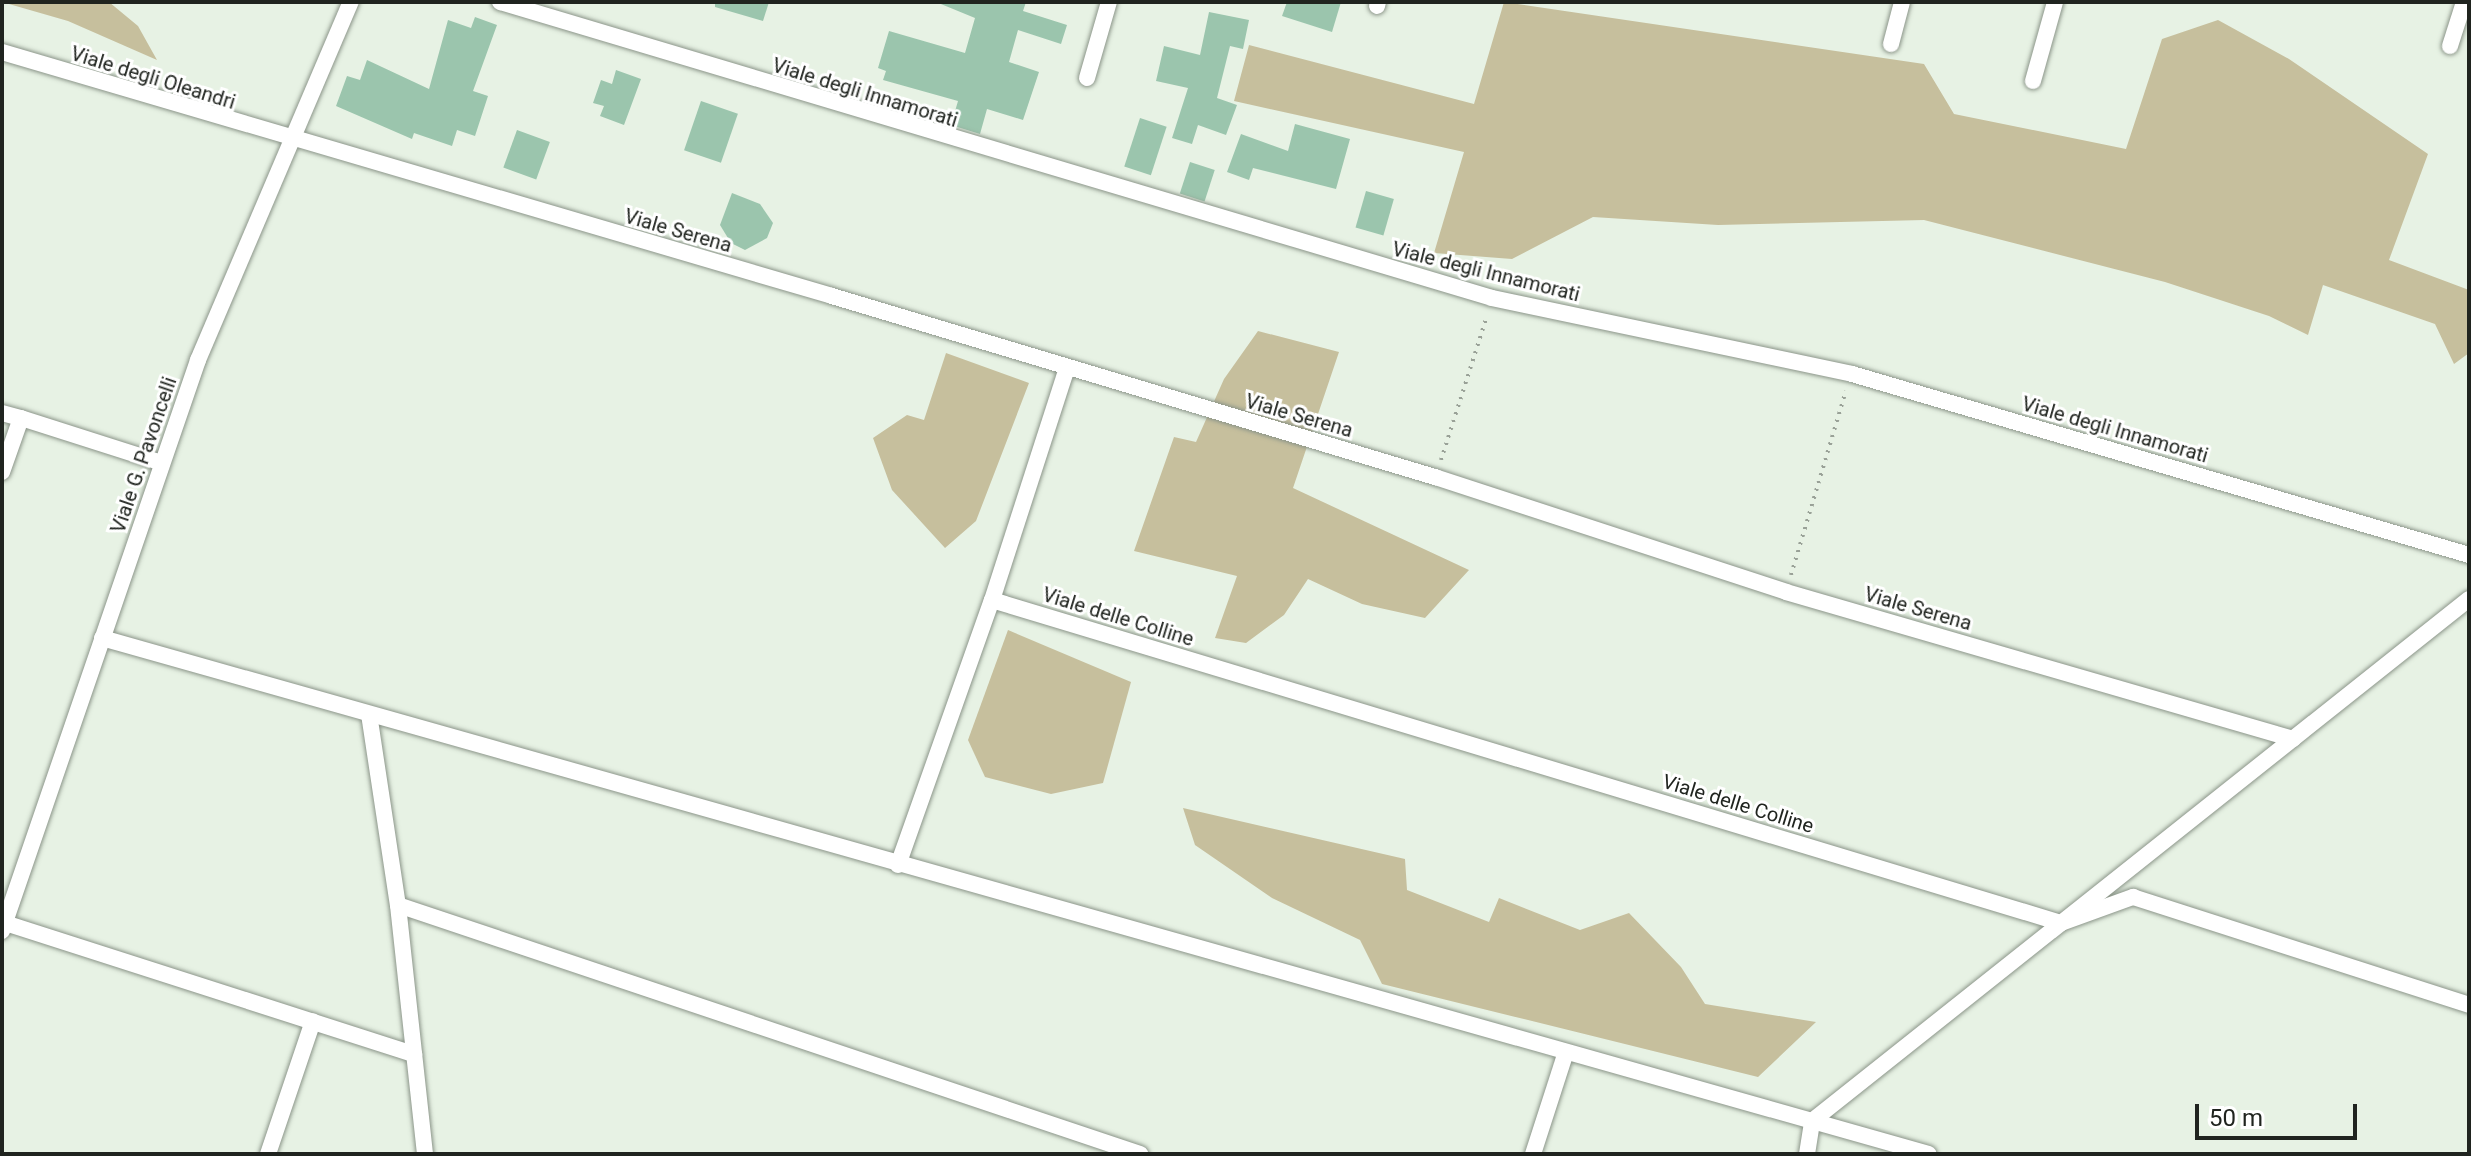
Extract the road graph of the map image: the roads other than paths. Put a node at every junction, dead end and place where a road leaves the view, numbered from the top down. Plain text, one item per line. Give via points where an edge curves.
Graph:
1 (351, 2) edge
2 (500, 2) edge
3 (1109, 2) edge
4 (1902, 2) edge
5 (2055, 2) edge
6 (2464, 2) edge
7 (1891, 44) dead end
8 (2450, 46) dead end
9 (2, 52) edge
10 (1087, 78) dead end
11 (2033, 81) dead end
12 (292, 141) junction
13 (1067, 368) junction
14 (2, 413) edge
15 (21, 418) junction
16 (162, 463) junction
17 (2, 472) edge
18 (2469, 555) edge
19 (2469, 599) edge
20 (992, 600) junction
21 (102, 638) junction
22 (369, 714) junction
23 (2293, 739) junction
24 (898, 865) junction
25 (398, 905) junction
26 (2061, 923) junction
27 (3, 925) edge
28 (2469, 1005) edge
29 (313, 1021) junction
30 (414, 1054) junction
31 (1565, 1055) junction
32 (1812, 1121) junction
33 (268, 1154) edge
34 (425, 1154) edge
35 (1140, 1154) edge
36 (1533, 1154) edge
37 (1807, 1154) edge
38 (1929, 1154) edge

1 - 12 street, Viale G. Pavoncelli
2 - 18 street, Viale degli Innamorati via 1492,298 1852,374
3 - 10 street
4 - 7 street
5 - 11 street
6 - 8 street
9 - 12 street, Viale degli Oleandri
12 - 13 street, Viale Serena
12 - 16 street, Viale G. Pavoncelli via 198,360
13 - 20 street
13 - 23 street, Viale Serena via 1435,477 1786,592
14 - 15 street
15 - 16 street
15 - 17 street
16 - 21 street, Viale G. Pavoncelli
19 - 23 street
20 - 24 street
20 - 26 street, Viale delle Colline
21 - 22 street
21 - 27 street, Viale G. Pavoncelli
22 - 24 street
22 - 25 street
23 - 26 street
24 - 31 street
25 - 30 street
25 - 35 street
26 - 28 street via 2133,897
26 - 32 street
27 - 29 street
29 - 30 street
29 - 33 street
30 - 34 street
31 - 32 street
31 - 36 street
32 - 37 street
32 - 38 street

